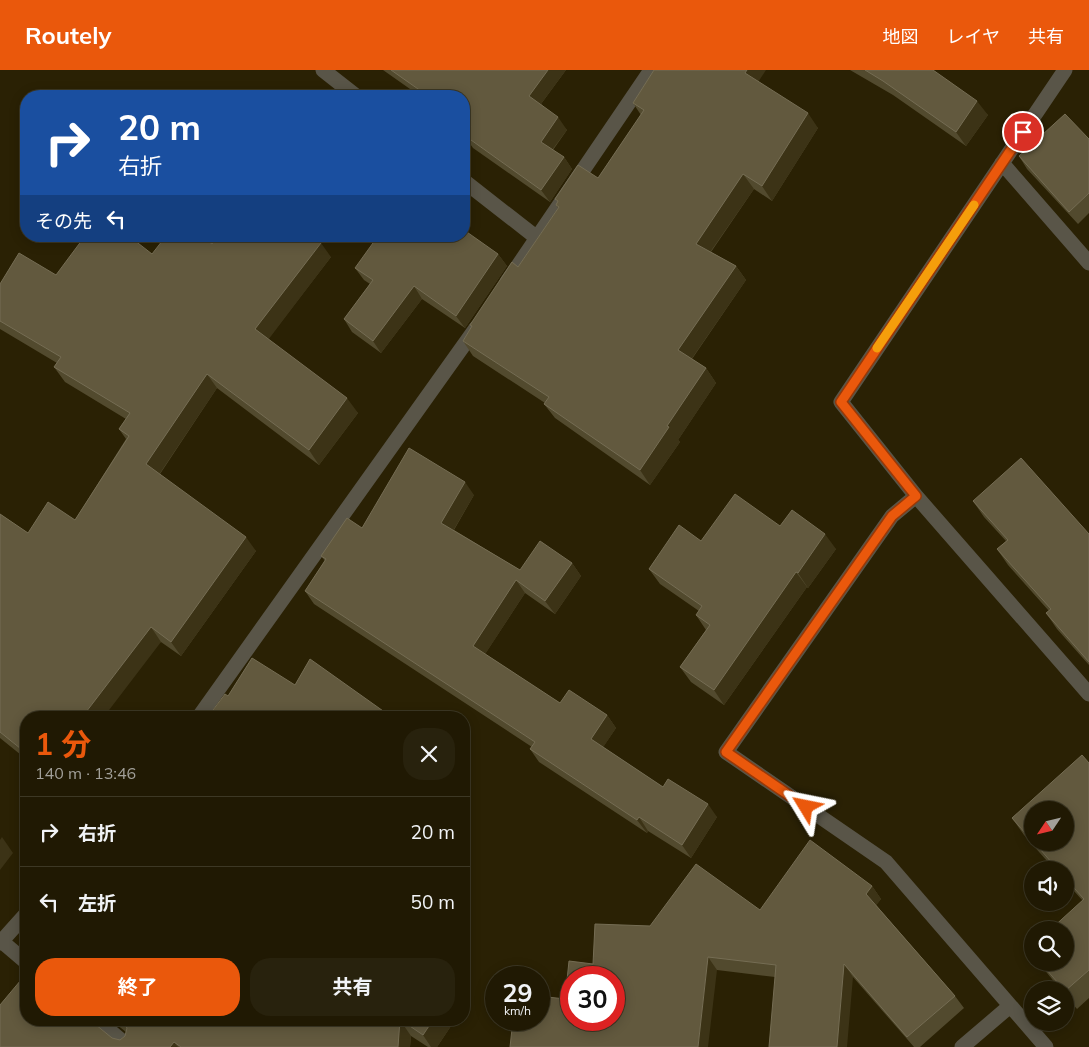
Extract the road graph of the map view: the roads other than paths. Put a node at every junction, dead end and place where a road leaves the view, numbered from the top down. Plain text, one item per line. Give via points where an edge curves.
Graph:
1 (323, 70) edge
2 (651, 70) edge
3 (1065, 70) edge
4 (348, 90) edge
5 (1002, 163) junction
6 (470, 186) edge
7 (537, 238) junction
8 (1089, 263) edge
9 (500, 293) edge
10 (484, 316) edge
11 (916, 496) junction
12 (1089, 694) edge
13 (203, 711) edge
14 (20, 920) edge
15 (1, 941) edge
16 (20, 957) edge
17 (1010, 1006) junction
18 (104, 1026) edge
19 (129, 1047) edge
20 (962, 1047) edge
21 (1046, 1047) edge

1 - 4 street
2 - 7 street
3 - 5 street
5 - 8 street
5 - 11 street via 841,402
6 - 7 street
7 - 9 street
10 - 13 street
11 - 12 street
11 - 17 street via 892,516 726,752 886,862
14 - 15 street
15 - 16 street
17 - 20 street
17 - 21 street
18 - 19 street

